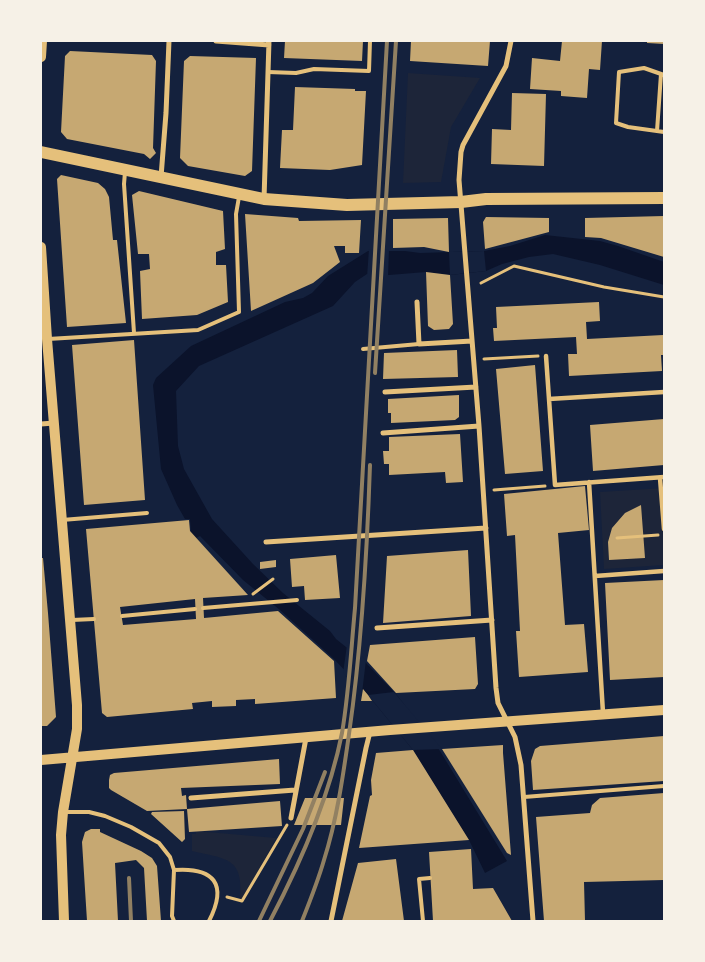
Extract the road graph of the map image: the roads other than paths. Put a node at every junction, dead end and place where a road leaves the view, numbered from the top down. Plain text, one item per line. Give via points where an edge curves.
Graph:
1 (42, 41) edge
2 (169, 41) edge
3 (216, 41) edge
4 (370, 41) edge
5 (511, 41) edge
6 (269, 43) edge
7 (41, 57) edge
8 (268, 72) junction
9 (662, 74) edge
10 (657, 131) junction
11 (664, 132) edge
12 (41, 152) edge
13 (125, 169) junction
14 (161, 177) junction
15 (239, 194) junction
16 (664, 198) edge
17 (264, 199) junction
18 (461, 202) junction
19 (41, 247) edge
20 (417, 302) dead end
21 (43, 314) edge
22 (134, 333) junction
23 (47, 339) junction
24 (472, 341) junction
25 (419, 344) junction
26 (363, 349) dead end
27 (546, 356) road end
28 (476, 387) junction
29 (385, 392) dead end
30 (664, 392) edge
31 (549, 399) junction
32 (54, 423) junction
33 (41, 424) edge
34 (479, 426) junction
35 (383, 433) dead end
36 (662, 478) edge
37 (589, 482) junction
38 (663, 498) edge
39 (146, 513) dead end
40 (62, 520) junction
41 (486, 528) junction
42 (664, 529) edge
43 (266, 542) dead end
44 (664, 571) edge
45 (595, 576) junction
46 (297, 600) dead end
47 (203, 608) dead end
48 (195, 609) dead end
49 (122, 616) dead end
50 (94, 619) dead end
51 (492, 620) junction
52 (70, 621) junction
53 (376, 628) dead end
54 (664, 710) edge
55 (604, 714) junction
56 (506, 720) junction
57 (370, 731) junction
58 (306, 737) junction
59 (72, 758) junction
60 (41, 760) edge
61 (664, 786) edge
62 (295, 790) junction
63 (524, 797) junction
64 (191, 798) dead end
65 (62, 812) junction
66 (291, 818) road end
67 (174, 870) junction
68 (430, 878) dead end
69 (64, 921) edge
70 (174, 921) edge
71 (209, 921) edge
72 (331, 921) edge
73 (422, 921) edge
74 (533, 921) edge

1 - 7 main road
2 - 14 street
3 - 6 street
4 - 8 lane via 369,71 314,68 296,73
5 - 18 street via 506,66 461,152
6 - 8 street
8 - 17 street
9 - 10 lane
9 - 10 lane via 644,68 619,72 616,123
10 - 11 lane
12 - 13 main road
13 - 14 main road
13 - 22 lane
14 - 15 main road
15 - 17 main road
15 - 22 lane via 236,214 239,312 198,330
16 - 18 main road via 486,199
17 - 18 main road via 347,205
18 - 24 street
19 - 21 main road
20 - 25 street
21 - 23 main road
22 - 23 lane
23 - 32 main road
24 - 25 street
24 - 28 street
25 - 26 lane
27 - 31 street
28 - 29 street
28 - 34 street
30 - 31 street
31 - 37 street via 556,485
32 - 33 street
32 - 40 main road
34 - 35 street
34 - 41 street
36 - 37 street
36 - 38 street
37 - 45 street
38 - 42 street
39 - 40 lane
40 - 52 main road
41 - 43 street
41 - 51 street
44 - 45 street
45 - 55 street
46 - 47 lane
48 - 49 lane
50 - 52 lane
51 - 53 street
51 - 56 street via 498,703
52 - 59 main road via 77,723
54 - 55 main road
55 - 56 main road
56 - 57 main road
56 - 63 street via 516,742
57 - 58 main road
57 - 72 street
58 - 59 main road
58 - 62 street
59 - 60 main road
59 - 65 main road
61 - 63 lane
62 - 64 street
62 - 66 street
63 - 74 street
65 - 67 lane via 89,812 105,816 144,833 165,849
65 - 69 main road
67 - 70 lane
67 - 71 lane via 210,876 215,882 219,896
68 - 73 lane via 420,879

